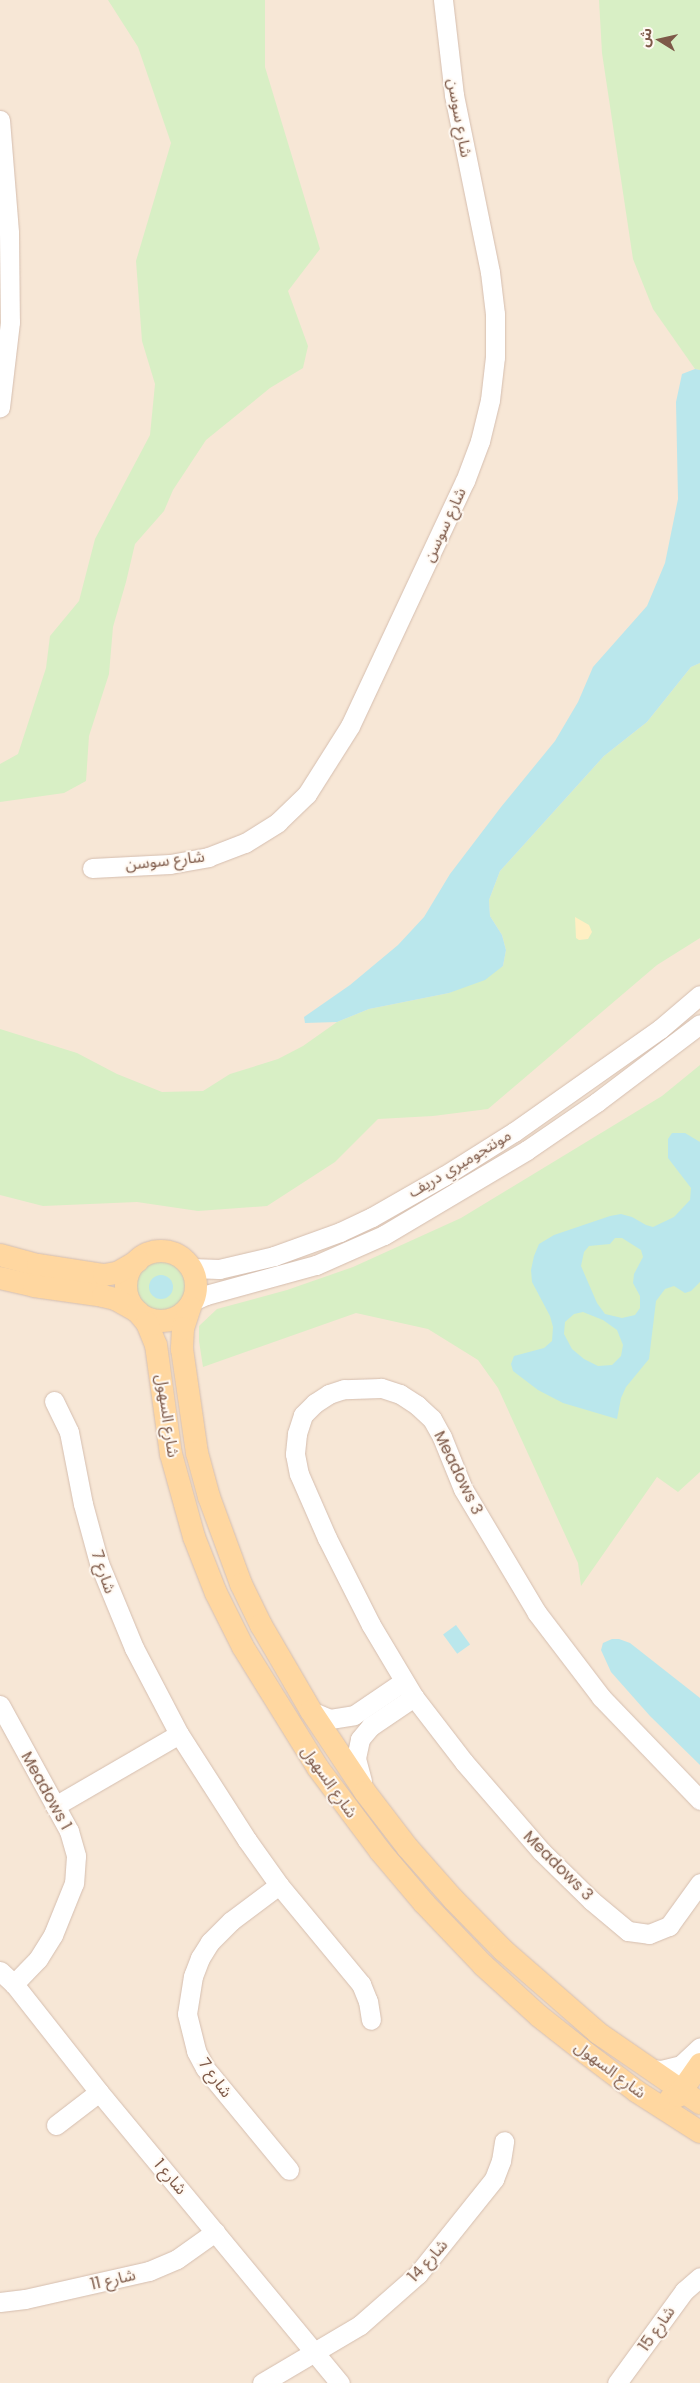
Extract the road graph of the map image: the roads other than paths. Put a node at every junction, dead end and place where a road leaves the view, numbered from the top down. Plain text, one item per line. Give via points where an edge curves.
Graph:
1 (443, 0) edge
2 (0, 120) edge
3 (5, 321) edge
4 (0, 407) edge
5 (92, 868) dead end
6 (700, 996) edge
7 (700, 1024) edge
8 (0, 1255) edge
9 (138, 1261) junction
10 (191, 1268) junction
11 (0, 1278) edge
12 (191, 1304) junction
13 (137, 1311) junction
14 (54, 1401) dead end
15 (404, 1681) junction
16 (414, 1697) junction
17 (0, 1704) edge
18 (311, 1711) junction
19 (360, 1723) junction
20 (179, 1734) junction
21 (365, 1792) junction
22 (700, 1800) edge
23 (54, 1806) junction
24 (700, 1883) edge
25 (279, 1885) junction
26 (0, 1971) edge
27 (14, 1984) junction
28 (372, 2020) dead end
29 (700, 2047) edge
30 (586, 2053) junction
31 (700, 2065) edge
32 (651, 2069) junction
33 (99, 2092) junction
34 (690, 2094) edge
35 (700, 2103) edge
36 (56, 2125) dead end
37 (700, 2132) edge
38 (504, 2141) dead end
39 (289, 2170) dead end
40 (215, 2232) junction
41 (700, 2277) edge
42 (0, 2302) edge
43 (316, 2352) junction
44 (262, 2383) edge
45 (340, 2383) edge
46 (617, 2383) edge

1 - 5 street, شارع سوسن via 454,95 490,272 495,314 490,400 480,441 465,481 350,726 307,794 270,827 245,843 208,857 170,864
2 - 3 street via 10,233
3 - 4 street
6 - 10 street, مونتجوميري دريف via 660,1029 514,1132 372,1217 274,1256 219,1269
7 - 12 street, مونتجوميري دريف via 527,1150 384,1235 316,1265 206,1294
8 - 9 main road via 38,1265 98,1274 117,1273
9 - 10 main road via 156,1252 166,1252
9 - 13 main road via 132,1268 127,1285 130,1302
10 - 12 main road via 196,1284
11 - 13 main road via 103,1296
12 - 13 main road via 182,1314 165,1321 146,1318
12 - 18 main road, شارع السهول via 183,1328 182,1350 197,1453 209,1498 240,1584 260,1625
13 - 30 main road, شارع السهول via 147,1323 156,1345 171,1454 194,1537 216,1593 243,1647 290,1725 348,1810 424,1903 483,1965
14 - 20 street, شارع 7 via 69,1432 90,1534 110,1592 134,1648
15 - 16 street, Meadows 3
15 - 19 street
15 - 22 street, Meadows 3 via 341,1568 299,1474 295,1454 303,1415 322,1399 344,1389 381,1388 400,1394 432,1419 463,1489 537,1613 607,1704
16 - 19 street
16 - 24 street, Meadows 3 via 541,1851 628,1931 649,1934 669,1926
17 - 23 street, Meadows 1
18 - 19 street via 330,1719
18 - 21 main road, شارع السهول
19 - 21 street via 356,1758
20 - 23 street
20 - 25 street, شارع 7
21 - 32 main road, شارع السهول via 408,1848 503,1950 598,2033
23 - 27 street, Meadows 1 via 74,1843 74,1883 49,1943
25 - 28 street, شارع 7 via 361,1984
25 - 39 street, شارع 7 via 231,1921 210,1942 192,1976 188,2014 196,2051 205,2068
26 - 27 street, شارع 1
27 - 33 street, شارع 1
29 - 32 street via 681,2064 661,2070
30 - 34 main road via 628,2074 664,2098
30 - 37 main road, شارع السهول via 636,2091
31 - 34 main road
32 - 34 main road, شارع السهول
33 - 36 street
33 - 40 street, شارع 1
34 - 35 main road, شارع السهول
38 - 43 street, شارع 14 via 494,2179 436,2254 380,2309
40 - 42 street, شارع 11 via 177,2258 149,2271
40 - 43 street, شارع 1
41 - 46 street, شارع 15 via 684,2291
43 - 44 street, شارع 14
43 - 45 street, شارع 1

